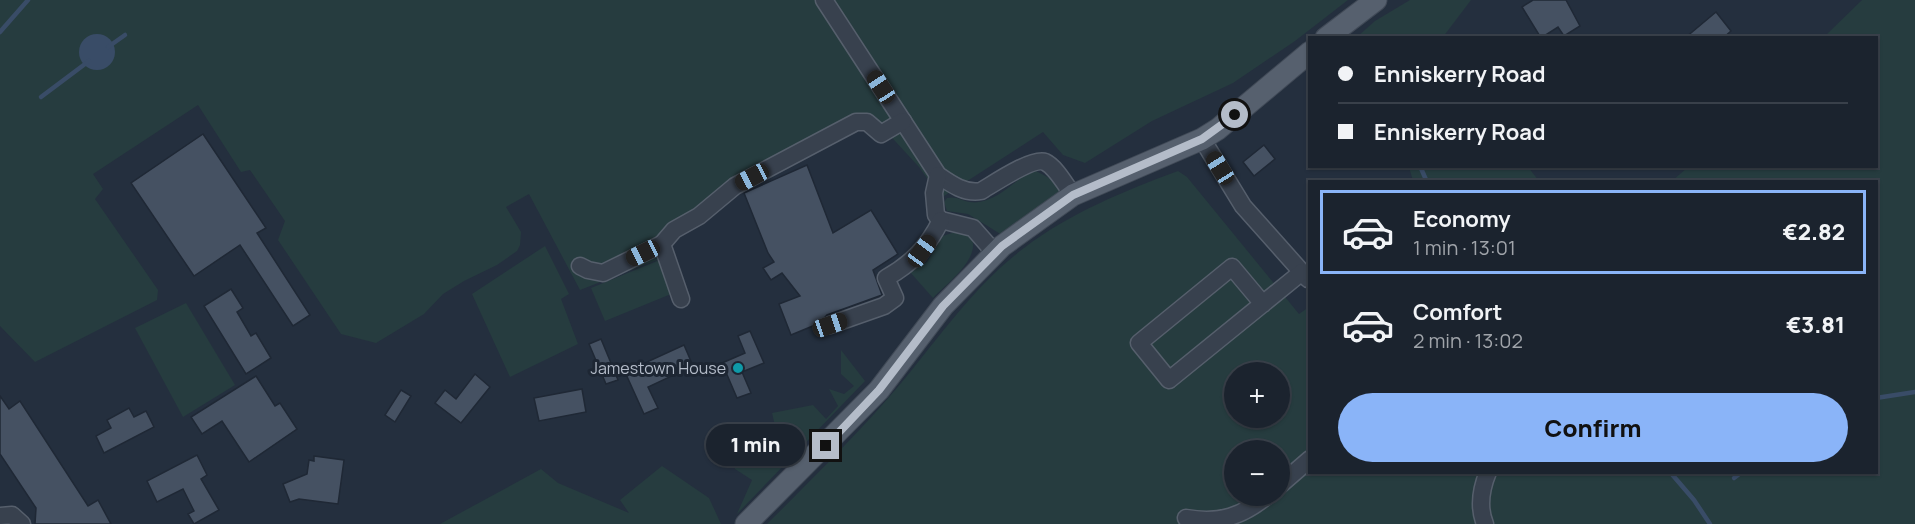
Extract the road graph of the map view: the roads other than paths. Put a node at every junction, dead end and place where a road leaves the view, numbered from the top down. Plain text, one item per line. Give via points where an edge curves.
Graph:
1 (824, 0) edge
2 (1376, 0) edge
3 (1329, 36) edge
4 (1308, 54) edge
5 (903, 121) junction
6 (1202, 139) junction
7 (938, 175) junction
8 (1073, 195) junction
9 (941, 220) junction
10 (662, 244) junction
11 (995, 253) junction
12 (580, 266) dead end
13 (1306, 277) edge
14 (681, 299) dead end
15 (1263, 304) junction
16 (830, 325) dead end
17 (1308, 461) edge
18 (1487, 474) edge
19 (1290, 476) edge
20 (1255, 506) edge
21 (0, 516) edge
22 (1186, 518) dead end
23 (22, 524) edge
24 (746, 524) edge
25 (1485, 524) edge

1 - 5 lane
2 - 3 main road
4 - 6 main road
5 - 7 lane
5 - 10 lane via 880,134 867,122 856,122 785,158 735,186 699,216 674,230
6 - 8 main road
6 - 13 lane via 1243,206
7 - 8 lane via 974,192 1042,161
7 - 9 lane via 934,206
8 - 11 main road
9 - 11 lane via 973,228
9 - 16 lane via 909,265 886,278 895,298 884,306
10 - 12 lane via 603,273
10 - 14 lane
11 - 24 main road via 943,306 879,390
13 - 15 lane
15 - 15 lane via 1169,380 1139,343 1232,267
17 - 19 lane
18 - 25 lane via 1482,486 1481,513
20 - 22 lane via 1228,520 1199,523
21 - 23 lane via 12,516

